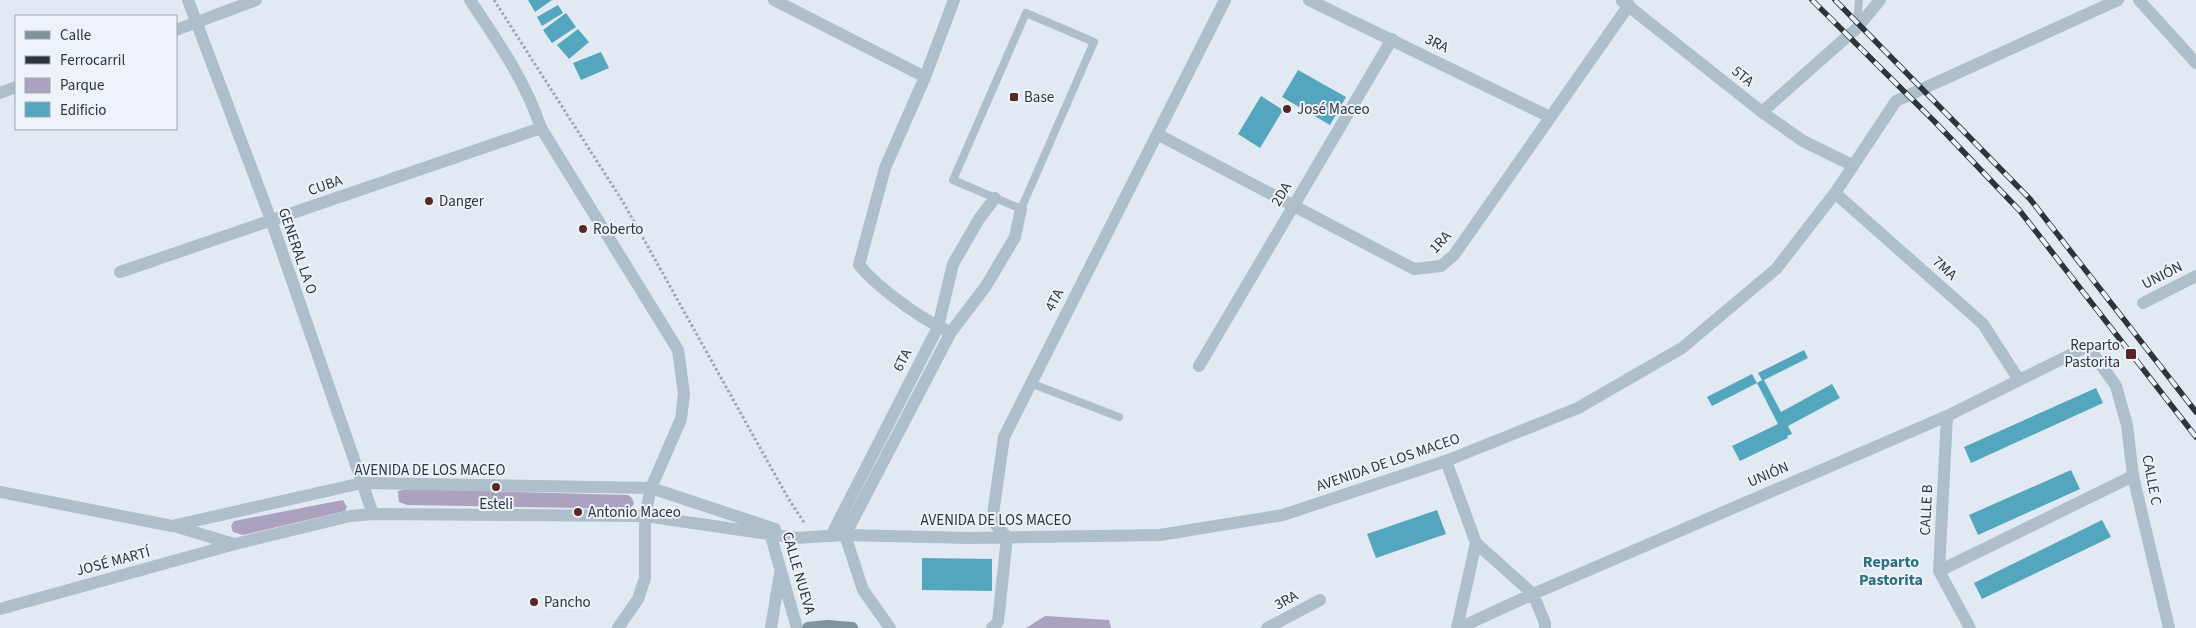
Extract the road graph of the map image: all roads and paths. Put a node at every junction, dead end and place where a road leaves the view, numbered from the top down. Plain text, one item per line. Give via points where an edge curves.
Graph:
1 (188, 0) edge
2 (256, 0) edge
3 (470, 0) edge
4 (494, 0) edge
5 (774, 0) edge
6 (954, 0) edge
7 (1225, 0) edge
8 (1309, 0) edge
9 (1859, 0) edge
10 (1880, 0) edge
11 (2118, 0) edge
12 (2140, 0) edge
13 (1625, 2) edge
14 (196, 22) junction
15 (1857, 28) junction
16 (178, 29) edge
17 (1392, 39) junction
18 (2196, 63) edge
19 (925, 77) junction
20 (15, 87) edge
21 (0, 93) edge
22 (1762, 112) junction
23 (1550, 117) junction
24 (542, 128) junction
25 (1157, 134) junction
26 (1852, 165) junction
27 (1835, 192) junction
28 (995, 198) junction
29 (1293, 206) junction
30 (1021, 209) junction
31 (271, 220) junction
32 (120, 272) dead end
33 (2196, 276) edge
34 (2143, 303) dead end
35 (938, 327) junction
36 (951, 332) junction
37 (2088, 346) joint
38 (1200, 366) dead end
39 (2019, 380) junction
40 (1030, 383) junction
41 (1947, 416) junction
42 (1119, 417) dead end
43 (1446, 461) junction
44 (2133, 476) junction
45 (362, 483) junction
46 (651, 488) junction
47 (0, 492) edge
48 (373, 514) junction
49 (645, 516) junction
50 (172, 526) junction
51 (770, 531) junction
52 (845, 535) junction
53 (813, 536) junction
54 (831, 536) junction
55 (1007, 537) junction
56 (1476, 543) junction
57 (235, 544) junction
58 (781, 568) junction
59 (1939, 571) junction
60 (1533, 594) junction
61 (1320, 600) dead end
62 (0, 608) edge
63 (618, 628) edge
64 (771, 628) edge
65 (797, 628) edge
66 (808, 628) edge
67 (852, 628) edge
68 (890, 628) edge
69 (992, 628) edge
70 (1267, 628) edge
71 (1458, 628) edge
72 (1545, 628) edge
73 (1970, 628) edge
74 (2168, 628) edge

1 - 14 street, GENERAL LA O
2 - 14 street
3 - 24 street via 530,96
4 - 53 path via 623,202 788,498
5 - 19 street
6 - 19 street
7 - 25 street, 4TA
8 - 17 street, 3RA
9 - 15 lane
10 - 15 street
11 - 26 street, AVENIDA DE LOS MACEO via 1896,101
12 - 18 street
13 - 22 street, 5TA
13 - 23 street, 1RA
14 - 16 street
14 - 31 street, GENERAL LA O
15 - 22 street
17 - 23 street, 3RA
17 - 29 street, 2DA
19 - 35 street via 885,168 859,265 871,279
20 - 21 street
22 - 26 street, 5TA via 1803,141
23 - 29 street, 1RA via 1454,255 1441,266 1414,269
24 - 31 street, CUBA
24 - 46 street via 678,350 684,394 681,419
25 - 29 street, 1RA
25 - 40 street, 4TA
26 - 27 street, AVENIDA DE LOS MACEO
27 - 39 street, 7MA via 1983,324
27 - 43 street, AVENIDA DE LOS MACEO via 1776,269 1682,348 1578,408
28 - 30 lane
28 - 30 lane via 953,180 1026,13 1094,42
28 - 35 street, 6TA via 953,264
29 - 38 street, 2DA
30 - 36 street, 6TA via 1015,237 986,286
31 - 32 street, CUBA
31 - 45 street, GENERAL LA O
33 - 34 street, UNIÓN
35 - 36 street
35 - 54 street, 6TA
36 - 52 street, 6TA
37 - 39 street, UNIÓN
37 - 44 street, CALLE C via 2116,386 2127,425
39 - 41 street, UNIÓN
40 - 42 lane
40 - 55 street, 4TA via 1004,437 992,521
41 - 59 street, CALLE B
41 - 60 street, UNIÓN
43 - 55 street, AVENIDA DE LOS MACEO via 1283,515 1160,535
43 - 56 street
44 - 59 street
44 - 74 street, CALLE C
45 - 46 street, AVENIDA DE LOS MACEO
45 - 48 street, GENERAL LA O
45 - 50 street, AVENIDA DE LOS MACEO
46 - 49 street
46 - 51 street, AVENIDA DE LOS MACEO
47 - 50 street, AVENIDA DE LOS MACEO
48 - 49 street, AVENIDA DE LOS MACEO
48 - 57 street, AVENIDA DE LOS MACEO via 350,516
49 - 51 street, AVENIDA DE LOS MACEO
49 - 63 street via 646,578 638,599
50 - 57 street
51 - 53 street, AVENIDA DE LOS MACEO
51 - 54 street, AVENIDA DE LOS MACEO via 796,538
51 - 58 street, CALLE NUEVA
52 - 54 street, AVENIDA DE LOS MACEO
52 - 55 street, AVENIDA DE LOS MACEO
52 - 68 street via 863,590
53 - 54 street, AVENIDA DE LOS MACEO
55 - 69 street via 998,622
56 - 60 street
56 - 71 street, UNIÓN
57 - 62 street, JOSÉ MARTÍ
58 - 64 street
58 - 65 street, CALLE NUEVA
59 - 73 street
60 - 71 street, UNIÓN
60 - 72 street
61 - 70 street, 3RA
66 - 67 main road

